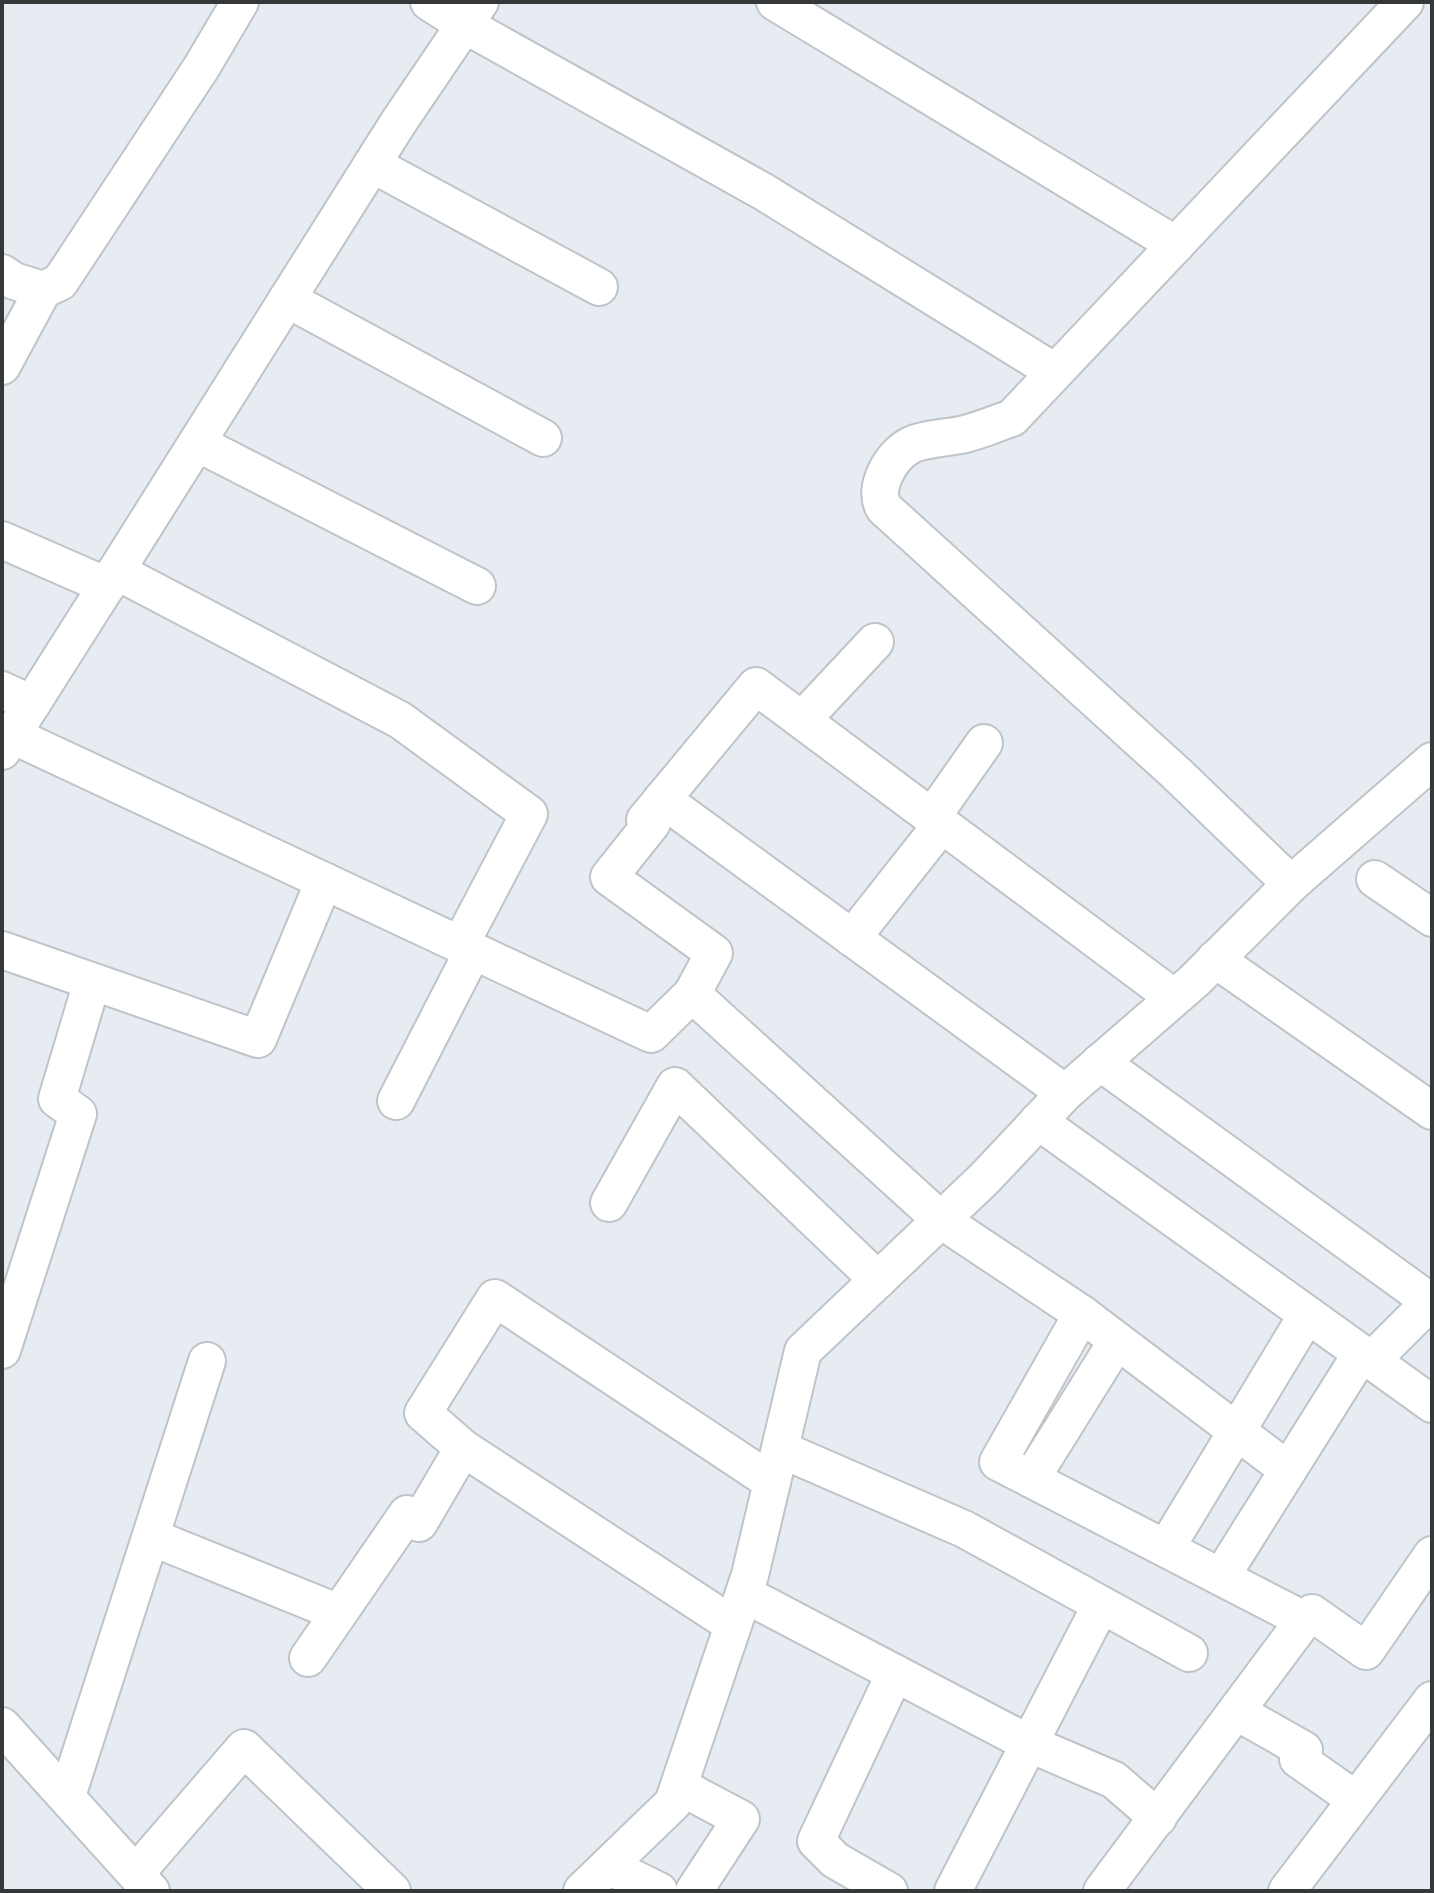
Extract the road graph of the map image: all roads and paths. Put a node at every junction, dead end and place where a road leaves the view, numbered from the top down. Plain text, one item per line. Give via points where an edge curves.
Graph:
1 (240, 2) edge
2 (429, 2) edge
3 (775, 2) edge
4 (1405, 2) edge
5 (472, 14) edge
6 (372, 164) junction
7 (1176, 245) junction
8 (2, 273) edge
9 (599, 287) dead end
10 (43, 290) junction
11 (287, 299) junction
12 (2, 366) edge
13 (1055, 372) junction
14 (543, 438) dead end
15 (197, 443) junction
16 (2, 540) edge
17 (112, 579) junction
18 (477, 586) dead end
19 (875, 642) dead end
20 (17, 697) edge
21 (802, 720) junction
22 (7, 743) edge
23 (984, 743) dead end
24 (1432, 761) edge
25 (662, 799) junction
26 (937, 820) junction
27 (1375, 879) dead end
28 (324, 881) junction
29 (1291, 884) junction
30 (1432, 918) edge
31 (852, 938) junction
32 (467, 948) junction
33 (2, 950) edge
34 (1215, 959) junction
35 (92, 982) junction
36 (692, 994) junction
37 (1173, 997) junction
38 (1100, 1062) junction
39 (1065, 1093) junction
40 (396, 1101) dead end
41 (1432, 1111) edge
42 (1038, 1121) junction
43 (609, 1203) dead end
44 (941, 1220) junction
45 (878, 1280) junction
46 (1431, 1302) edge
47 (1082, 1314) junction
48 (1307, 1315) junction
49 (1117, 1341) junction
50 (2, 1350) edge
51 (1366, 1357) junction
52 (207, 1361) dead end
53 (1432, 1404) edge
54 (1237, 1431) junction
55 (463, 1448) junction
56 (776, 1465) junction
57 (1288, 1470) junction
58 (1031, 1479) junction
59 (151, 1537) junction
60 (1166, 1548) junction
61 (1432, 1555) edge
62 (1221, 1577) junction
63 (1101, 1605) junction
64 (738, 1609) junction
65 (339, 1613) junction
66 (1304, 1620) junction
67 (1189, 1653) dead end
68 (308, 1658) dead end
69 (895, 1673) junction
70 (1432, 1700) edge
71 (1237, 1712) junction
72 (2, 1726) edge
73 (1030, 1744) junction
74 (679, 1786) junction
75 (67, 1796) junction
76 (1356, 1800) junction
77 (1158, 1818) junction
78 (608, 1866) junction
79 (144, 1882) edge
80 (392, 1891) edge
81 (582, 1891) edge
82 (659, 1891) edge
83 (694, 1891) edge
84 (889, 1891) edge
85 (953, 1891) edge
86 (1102, 1891) edge
87 (1287, 1891) edge

1 - 10 street via 60,282
2 - 5 street
3 - 7 street
4 - 7 street
5 - 6 street
5 - 13 street
6 - 9 street
6 - 11 street
7 - 13 street
8 - 10 street
10 - 12 street
11 - 14 street
11 - 15 street
13 - 29 street via 1012,418 968,434 911,445 891,462 881,502
15 - 17 street
15 - 18 street
16 - 17 street
17 - 20 street
17 - 32 street via 400,720 529,814
19 - 21 street
20 - 22 street
21 - 25 street via 756,686
21 - 26 street
22 - 28 street
23 - 26 street
24 - 29 street
25 - 31 street
25 - 36 street via 645,820 652,823 609,877 714,953
26 - 31 street
26 - 37 street
27 - 30 street
28 - 32 street
28 - 35 street via 258,1039
29 - 34 street
31 - 39 street
32 - 36 street via 651,1034
32 - 40 street
33 - 35 street
34 - 37 street
34 - 41 street
35 - 50 street via 57,1099 78,1114
36 - 44 street
37 - 38 street
38 - 39 street
38 - 46 street
39 - 42 street
42 - 44 street
42 - 48 street
43 - 45 street via 675,1086
44 - 45 street
44 - 47 street
45 - 56 street via 803,1351
46 - 51 street
47 - 49 street
47 - 58 street via 998,1462
48 - 51 street
48 - 54 street
49 - 54 street
49 - 58 street
51 - 53 street
51 - 57 street
52 - 59 street
54 - 57 street
54 - 60 street
55 - 56 street via 423,1413 495,1298
55 - 64 street
55 - 65 street via 419,1523 407,1514
56 - 63 street via 964,1529
56 - 64 street
57 - 62 street
58 - 60 street
59 - 65 street
59 - 75 street
60 - 62 street
61 - 66 street via 1366,1651 1312,1613
62 - 66 street
63 - 67 street
63 - 73 street
64 - 69 street
64 - 74 street
65 - 68 street
66 - 71 street
69 - 73 street
69 - 84 street via 816,1841 835,1860
70 - 76 street
71 - 76 street via 1304,1750 1298,1759
71 - 77 street
72 - 75 street
73 - 77 street via 1114,1780
73 - 85 street
74 - 78 street via 673,1803
74 - 83 street via 741,1819
75 - 79 street
76 - 87 street
77 - 86 street
78 - 81 street
78 - 82 street
79 - 80 street via 244,1748

